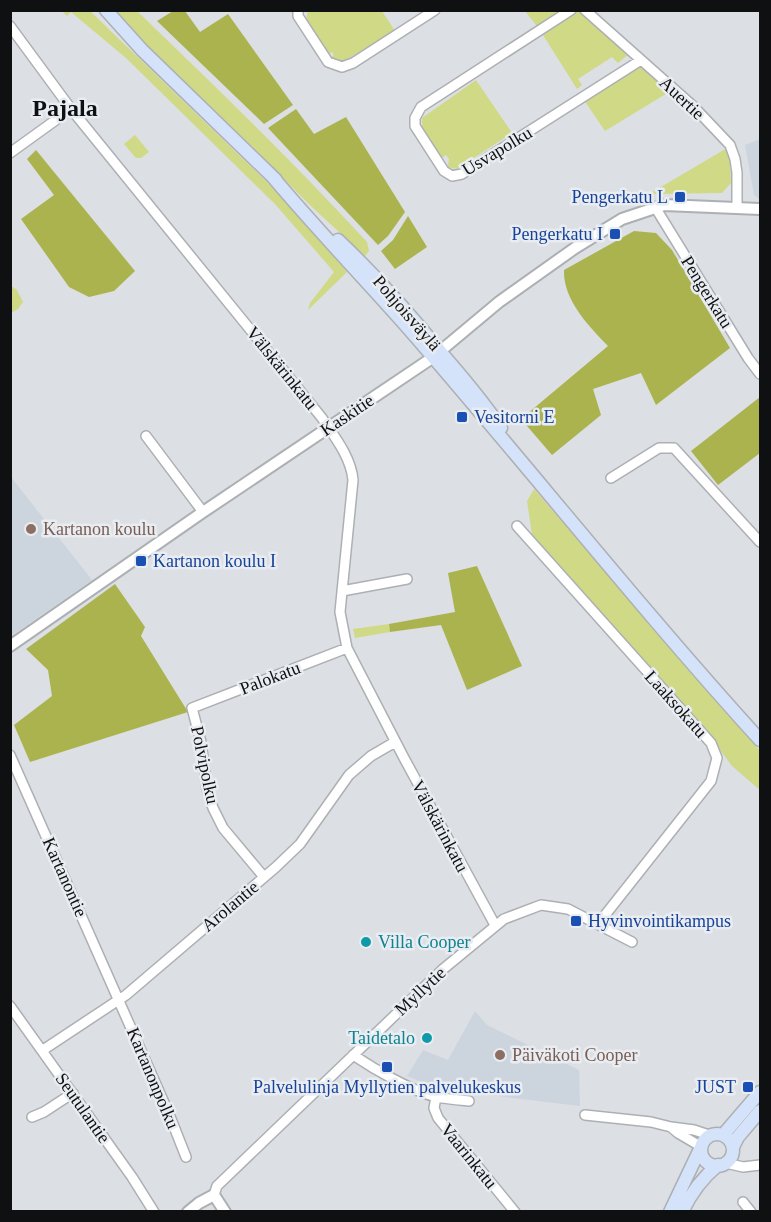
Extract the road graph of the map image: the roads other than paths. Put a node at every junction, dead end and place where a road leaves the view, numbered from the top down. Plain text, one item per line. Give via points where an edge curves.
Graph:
1 (98, 10) edge
2 (106, 10) edge
3 (298, 10) edge
4 (435, 10) edge
5 (571, 10) edge
6 (585, 10) edge
7 (10, 26) edge
8 (142, 50) junction
9 (641, 60) junction
10 (71, 109) junction
11 (10, 153) edge
12 (655, 207) junction
13 (737, 207) junction
14 (760, 209) edge
15 (437, 355) junction
16 (760, 374) edge
17 (329, 428) junction
18 (146, 436) dead end
19 (610, 478) dead end
20 (203, 512) junction
21 (517, 526) dead end
22 (760, 542) edge
23 (407, 579) dead end
24 (342, 591) junction
25 (10, 646) edge
26 (347, 648) junction
27 (192, 708) joint
28 (760, 741) edge
29 (395, 742) junction
30 (10, 755) edge
31 (264, 877) junction
32 (598, 924) junction
33 (495, 925) junction
34 (632, 942) dead end
35 (119, 999) junction
36 (10, 1006) edge
37 (43, 1050) junction
38 (353, 1055) junction
39 (760, 1092) edge
40 (73, 1093) junction
41 (435, 1097) junction
42 (470, 1101) dead end
43 (760, 1111) edge
44 (585, 1115) dead end
45 (32, 1117) dead end
46 (671, 1127) junction
47 (710, 1135) junction
48 (723, 1135) junction
49 (733, 1147) junction
50 (700, 1148) junction
51 (186, 1157) dead end
52 (722, 1164) junction
53 (760, 1165) edge
54 (214, 1196) junction
55 (743, 1202) dead end
56 (154, 1212) edge
57 (189, 1212) edge
58 (225, 1212) edge
59 (515, 1212) edge
60 (670, 1212) edge
61 (682, 1212) edge
62 (751, 1212) edge

1 - 8 main road, Pohjoisväylä
2 - 8 main road, Pohjoisväylä
3 - 4 street via 328,62 342,67
5 - 9 street, Usvapolku via 422,107 415,126 444,171 452,176 462,174
6 - 9 street, Auertie
7 - 10 street, Välskärinkatu
8 - 15 main road, Pohjoisväylä via 272,176 313,225
9 - 13 street, Auertie via 730,145 737,173
10 - 11 street
10 - 17 street, Välskärinkatu
12 - 13 street, Kaskitie
12 - 15 street, Kaskitie via 622,219 575,248 499,302
12 - 16 street, Pengerkatu
13 - 14 street, Kaskitie
15 - 17 street, Kaskitie
15 - 28 main road, Pohjoisväylä via 525,465
17 - 20 street, Kaskitie
17 - 24 street, Välskärinkatu via 352,473
18 - 20 street
19 - 22 street via 659,448 674,448
20 - 25 street, Kaskitie
21 - 32 street, Laaksokatu via 711,743 717,758 711,781
23 - 24 street
24 - 26 street, Välskärinkatu via 340,612
26 - 27 street, Palokatu
26 - 29 street, Välskärinkatu
27 - 31 street, Polvipolku via 213,808 223,828
29 - 31 street, Arolantie via 349,775 300,844
29 - 33 street, Välskärinkatu
30 - 35 street, Kartanontie
31 - 35 street, Arolantie
32 - 33 street, Myllytie via 568,909 541,905
32 - 34 street, Myllytie
33 - 38 street, Myllytie
35 - 37 street, Arolantie
35 - 51 street, Kartanonpolku
36 - 37 street, Seutulantie
37 - 40 street, Seutulantie
38 - 41 street
38 - 54 street, Myllytie via 217,1186
39 - 48 main road
40 - 45 street
40 - 56 street, Seutulantie
41 - 42 street
41 - 59 street, Vaarinkatu via 438,1118
43 - 49 main road
44 - 46 street
46 - 47 street
46 - 50 street
47 - 48 main road
47 - 50 main road
48 - 49 main road
49 - 52 main road via 732,1158
50 - 52 main road via 707,1161
50 - 60 main road
52 - 53 street
52 - 61 main road via 705,1176
54 - 57 street, Myllytie
54 - 58 street
55 - 62 street

